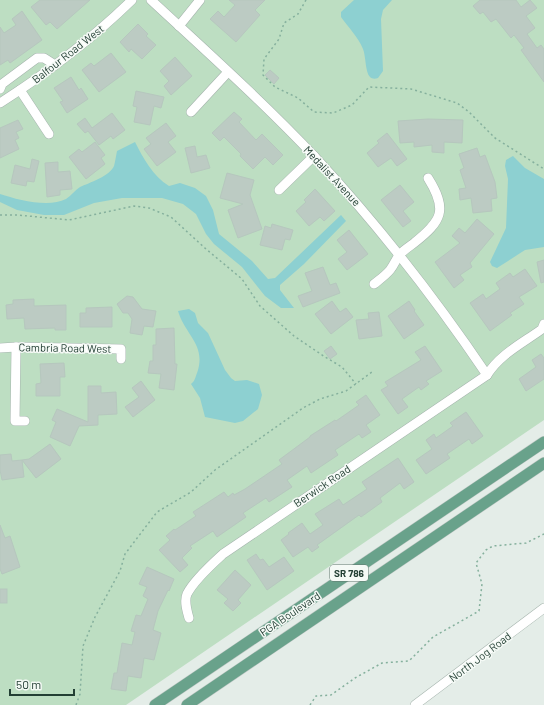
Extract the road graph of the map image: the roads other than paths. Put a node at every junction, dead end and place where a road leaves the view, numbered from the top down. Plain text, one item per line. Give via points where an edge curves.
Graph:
1 (132, 0) edge
2 (151, 0) edge
3 (200, 0) edge
4 (179, 26) junction
5 (55, 66) junction
6 (228, 72) junction
7 (0, 90) edge
8 (20, 90) junction
9 (2, 102) edge
10 (191, 112) dead end
11 (49, 134) dead end
12 (314, 156) junction
13 (428, 178) dead end
14 (279, 190) dead end
15 (400, 254) junction
16 (374, 284) dead end
17 (544, 324) edge
18 (16, 347) junction
19 (0, 348) edge
20 (121, 359) dead end
21 (487, 375) junction
22 (24, 421) dead end
23 (544, 442) edge
24 (544, 463) edge
25 (544, 608) edge
26 (189, 618) dead end
27 (155, 705) edge
28 (187, 705) edge
29 (415, 705) edge

1 - 5 street, Balfour Road West
2 - 4 street, Medalist Avenue
3 - 4 street
4 - 6 street, Medalist Avenue
5 - 7 street via 44,58 37,58 2,84
5 - 8 street, Balfour Road West
6 - 10 street
6 - 12 street, Medalist Avenue
7 - 9 street
8 - 9 street, Balfour Road West
8 - 11 street
12 - 14 street
12 - 15 street, Medalist Avenue
13 - 15 street via 439,201 437,220 430,230
15 - 16 street via 390,270
15 - 21 street, Medalist Avenue
17 - 21 street, Berwick Road via 542,329 502,357
18 - 19 street, Cambria Road West
18 - 20 street, Cambria Road West via 121,349
18 - 22 street via 15,421
21 - 26 street, Berwick Road via 223,554 187,594
23 - 27 main road, PGA Boulevard / SR 786
24 - 28 main road, PGA Boulevard / SR 786
25 - 29 street, North Jog Road

